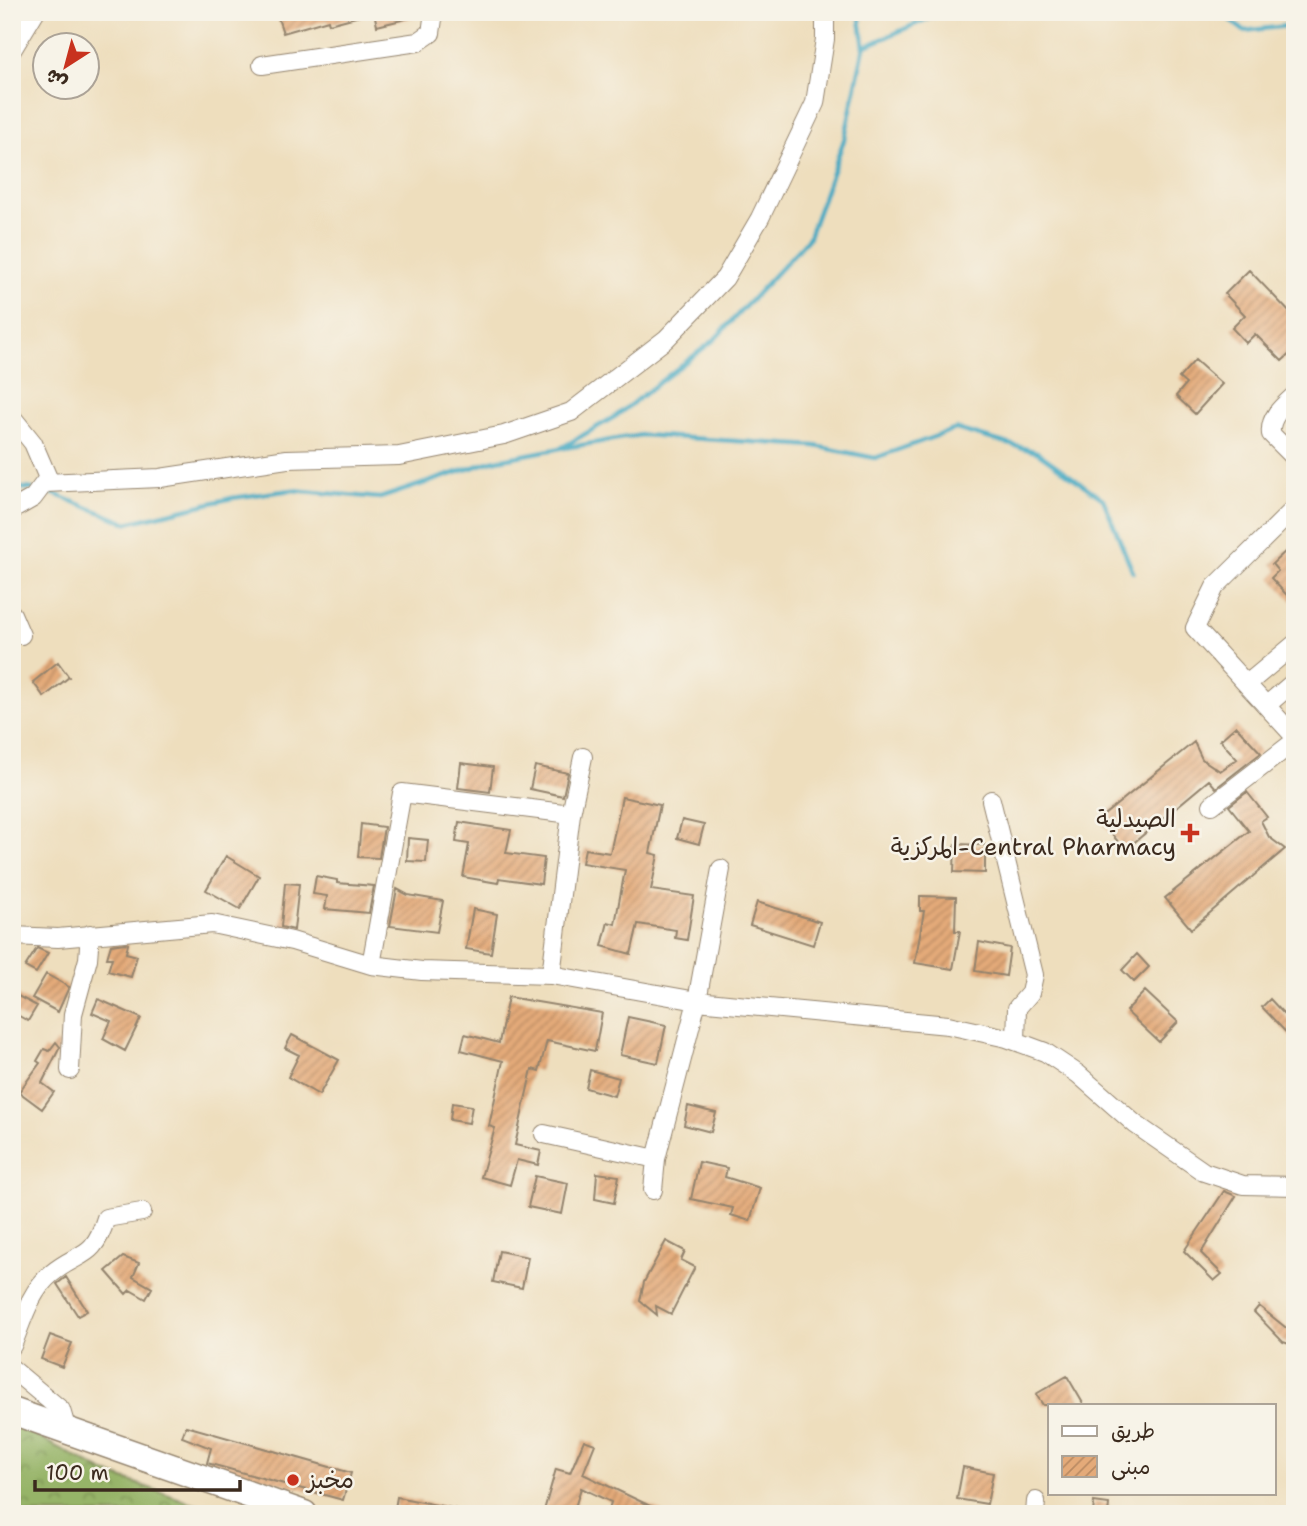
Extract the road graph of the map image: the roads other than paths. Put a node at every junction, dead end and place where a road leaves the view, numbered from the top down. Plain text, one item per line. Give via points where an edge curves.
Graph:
1 (35, 12) edge
2 (435, 12) edge
3 (825, 12) edge
4 (12, 50) edge
5 (262, 65) dead end
6 (1295, 395) edge
7 (12, 417) edge
8 (1295, 458) edge
9 (46, 480) junction
10 (1295, 508) edge
11 (12, 510) edge
12 (12, 614) edge
13 (21, 635) dead end
14 (1295, 644) edge
15 (1295, 681) edge
16 (1247, 684) junction
17 (1266, 705) junction
18 (1295, 739) edge
19 (583, 757) dead end
20 (991, 800) dead end
21 (1212, 805) dead end
22 (571, 814) junction
23 (721, 869) dead end
24 (90, 934) junction
25 (12, 936) edge
26 (372, 965) junction
27 (551, 975) junction
28 (697, 1001) junction
29 (1016, 1041) junction
30 (70, 1070) dead end
31 (544, 1134) dead end
32 (656, 1159) junction
33 (1295, 1186) edge
34 (653, 1190) dead end
35 (142, 1212) dead end
36 (12, 1346) edge
37 (12, 1368) edge
38 (12, 1412) edge
39 (68, 1434) junction
40 (304, 1514) edge

1 - 4 street
2 - 5 street via 431,33 418,42
3 - 9 street via 815,103 761,218 725,278 666,339 571,412 504,435 399,456 287,458 160,478
6 - 8 street via 1270,426 1271,434
7 - 9 street via 33,443
9 - 11 street via 33,498
10 - 16 street via 1215,587 1195,628
12 - 13 street
14 - 16 street
15 - 17 street
16 - 17 street
17 - 18 street
18 - 21 street
19 - 22 street
20 - 29 street via 1034,975 1030,993 1017,1008
22 - 26 street via 402,793
22 - 27 street
23 - 28 street
24 - 25 street
24 - 26 street via 212,924
24 - 30 street via 73,1014
26 - 27 street
27 - 28 street
28 - 29 street via 948,1025
28 - 32 street
29 - 33 street via 1062,1062 1135,1124 1204,1172 1243,1185
31 - 32 street
32 - 34 street
35 - 36 street via 106,1218 95,1248 51,1274 30,1302
37 - 39 street via 61,1410
38 - 39 highway
39 - 40 highway

